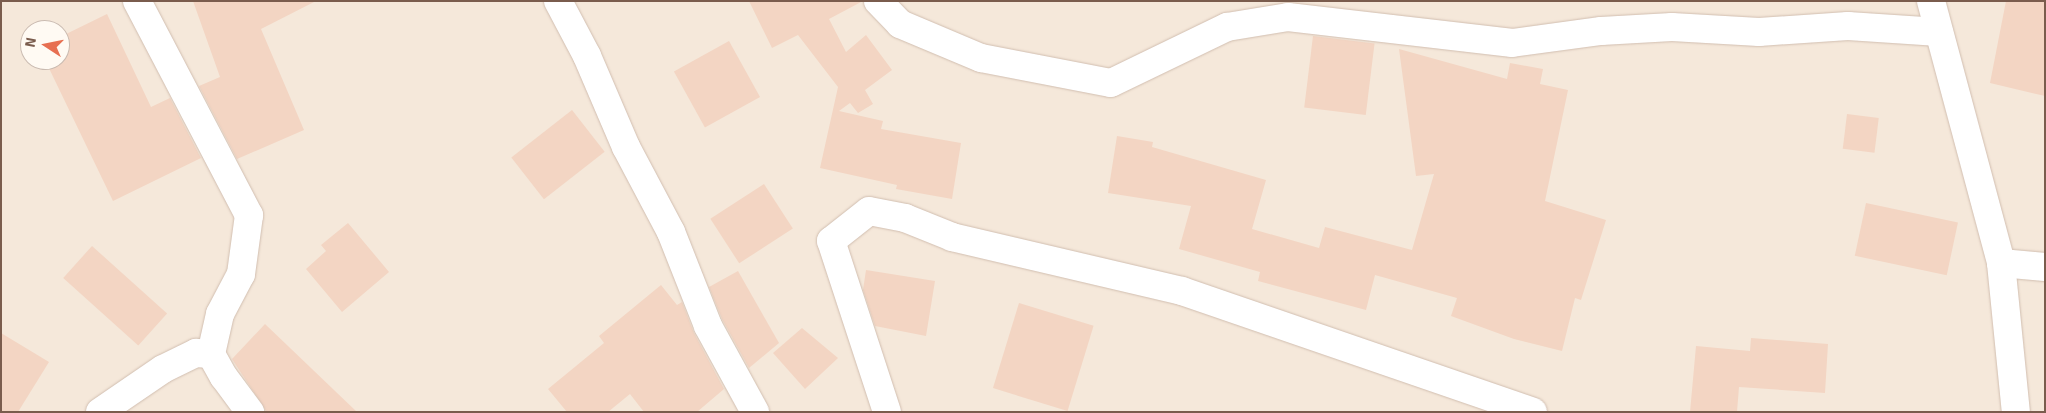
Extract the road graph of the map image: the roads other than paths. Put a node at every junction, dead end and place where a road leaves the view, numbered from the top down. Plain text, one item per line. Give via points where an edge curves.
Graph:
1 (137, 1) edge
2 (558, 1) edge
3 (878, 1) edge
4 (1931, 1) edge
5 (1940, 32) junction
6 (2001, 263) junction
7 (2045, 267) edge
8 (211, 354) junction
9 (100, 412) edge
10 (250, 412) edge
11 (755, 412) edge
12 (887, 412) edge
13 (1533, 412) edge
14 (2016, 412) edge

1 - 8 street via 249,215 241,274 220,314
2 - 11 street via 587,56 626,147 671,232 708,326
3 - 5 street via 900,24 981,58 1111,83 1227,27 1288,18 1512,43 1601,31 1672,27 1759,32 1848,26
4 - 5 street
5 - 6 street
6 - 7 street
6 - 14 street
8 - 9 street via 196,353 163,369
8 - 10 street
12 - 13 street via 832,240 869,211 904,218 952,237 1182,291

